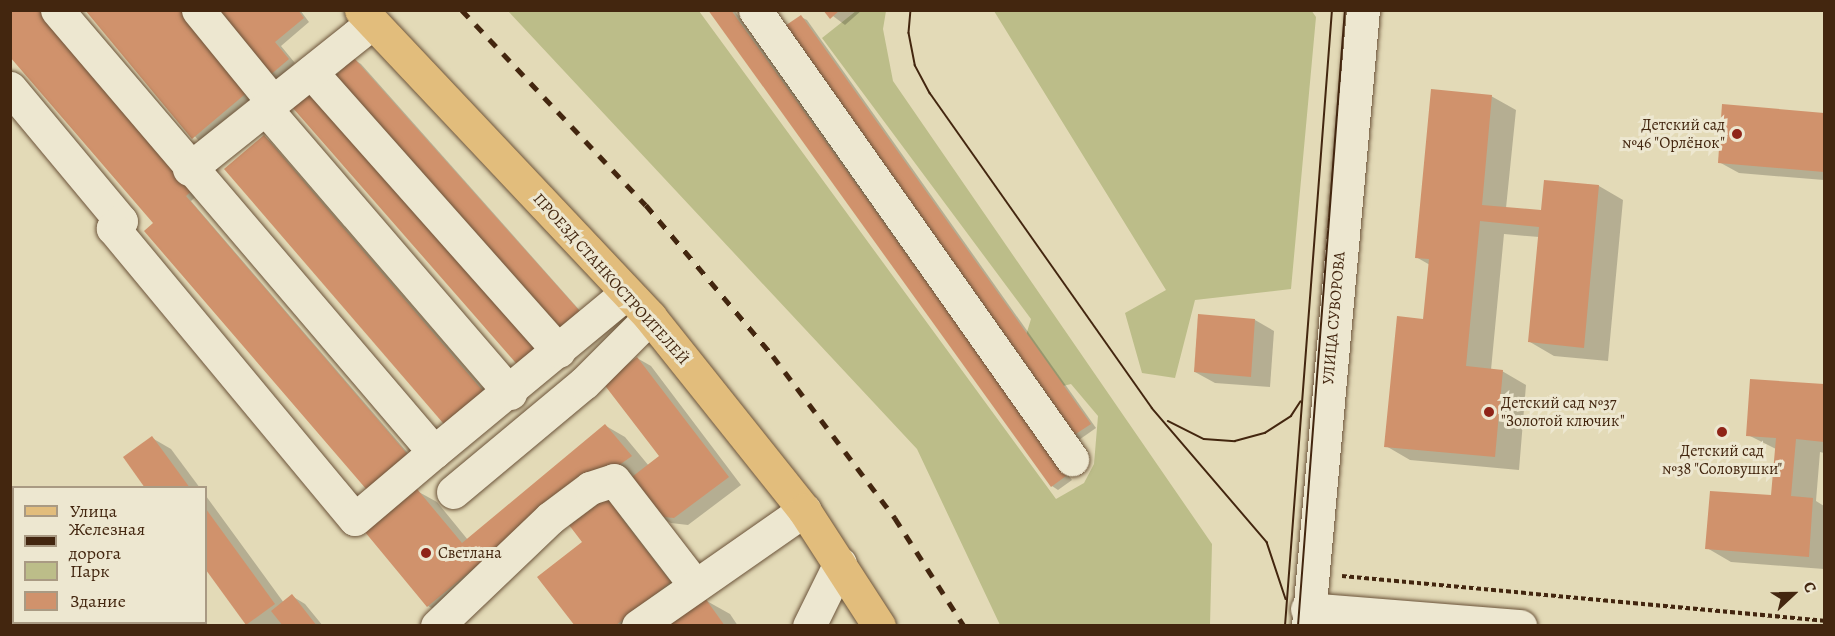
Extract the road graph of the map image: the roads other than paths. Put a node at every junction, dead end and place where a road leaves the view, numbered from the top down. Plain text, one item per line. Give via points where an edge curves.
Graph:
1 (57, 10) edge
2 (198, 10) edge
3 (1363, 10) edge
4 (755, 11) edge
5 (366, 17) edge
6 (311, 72) junction
7 (10, 88) edge
8 (269, 105) junction
9 (189, 169) junction
10 (626, 293) junction
11 (650, 317) junction
12 (559, 351) junction
13 (510, 393) junction
14 (434, 452) junction
15 (1072, 459) dead end
16 (453, 492) dead end
17 (804, 510) junction
18 (840, 563) junction
19 (695, 585) junction
20 (1307, 617) edge
21 (437, 626) edge
22 (638, 626) edge
23 (809, 626) edge
24 (879, 626) edge
25 (1520, 626) edge

1 - 9 street
2 - 8 street
3 - 20 street, УЛИЦА СУВОРОВА
4 - 15 street
5 - 6 street
5 - 10 main road, ПРОЕЗД СТАНКОСТРОИТЕЛЕЙ
6 - 8 street
6 - 12 street
7 - 14 street via 121,220 113,228 355,519
8 - 9 street
8 - 13 street
9 - 14 street
10 - 11 main road, ПРОЕЗД СТАНКОСТРОИТЕЛЕЙ
10 - 12 street
11 - 16 street via 584,383
11 - 17 main road, ПРОЕЗД СТАНКОСТРОИТЕЛЕЙ
12 - 13 street
13 - 14 street
17 - 18 main road, ПРОЕЗД СТАНКОСТРОИТЕЛЕЙ
17 - 19 street
18 - 23 street
18 - 24 main road, ПРОЕЗД СТАНКОСТРОИТЕЛЕЙ
19 - 21 street via 614,480 590,488 550,518
19 - 22 street
20 - 25 street

